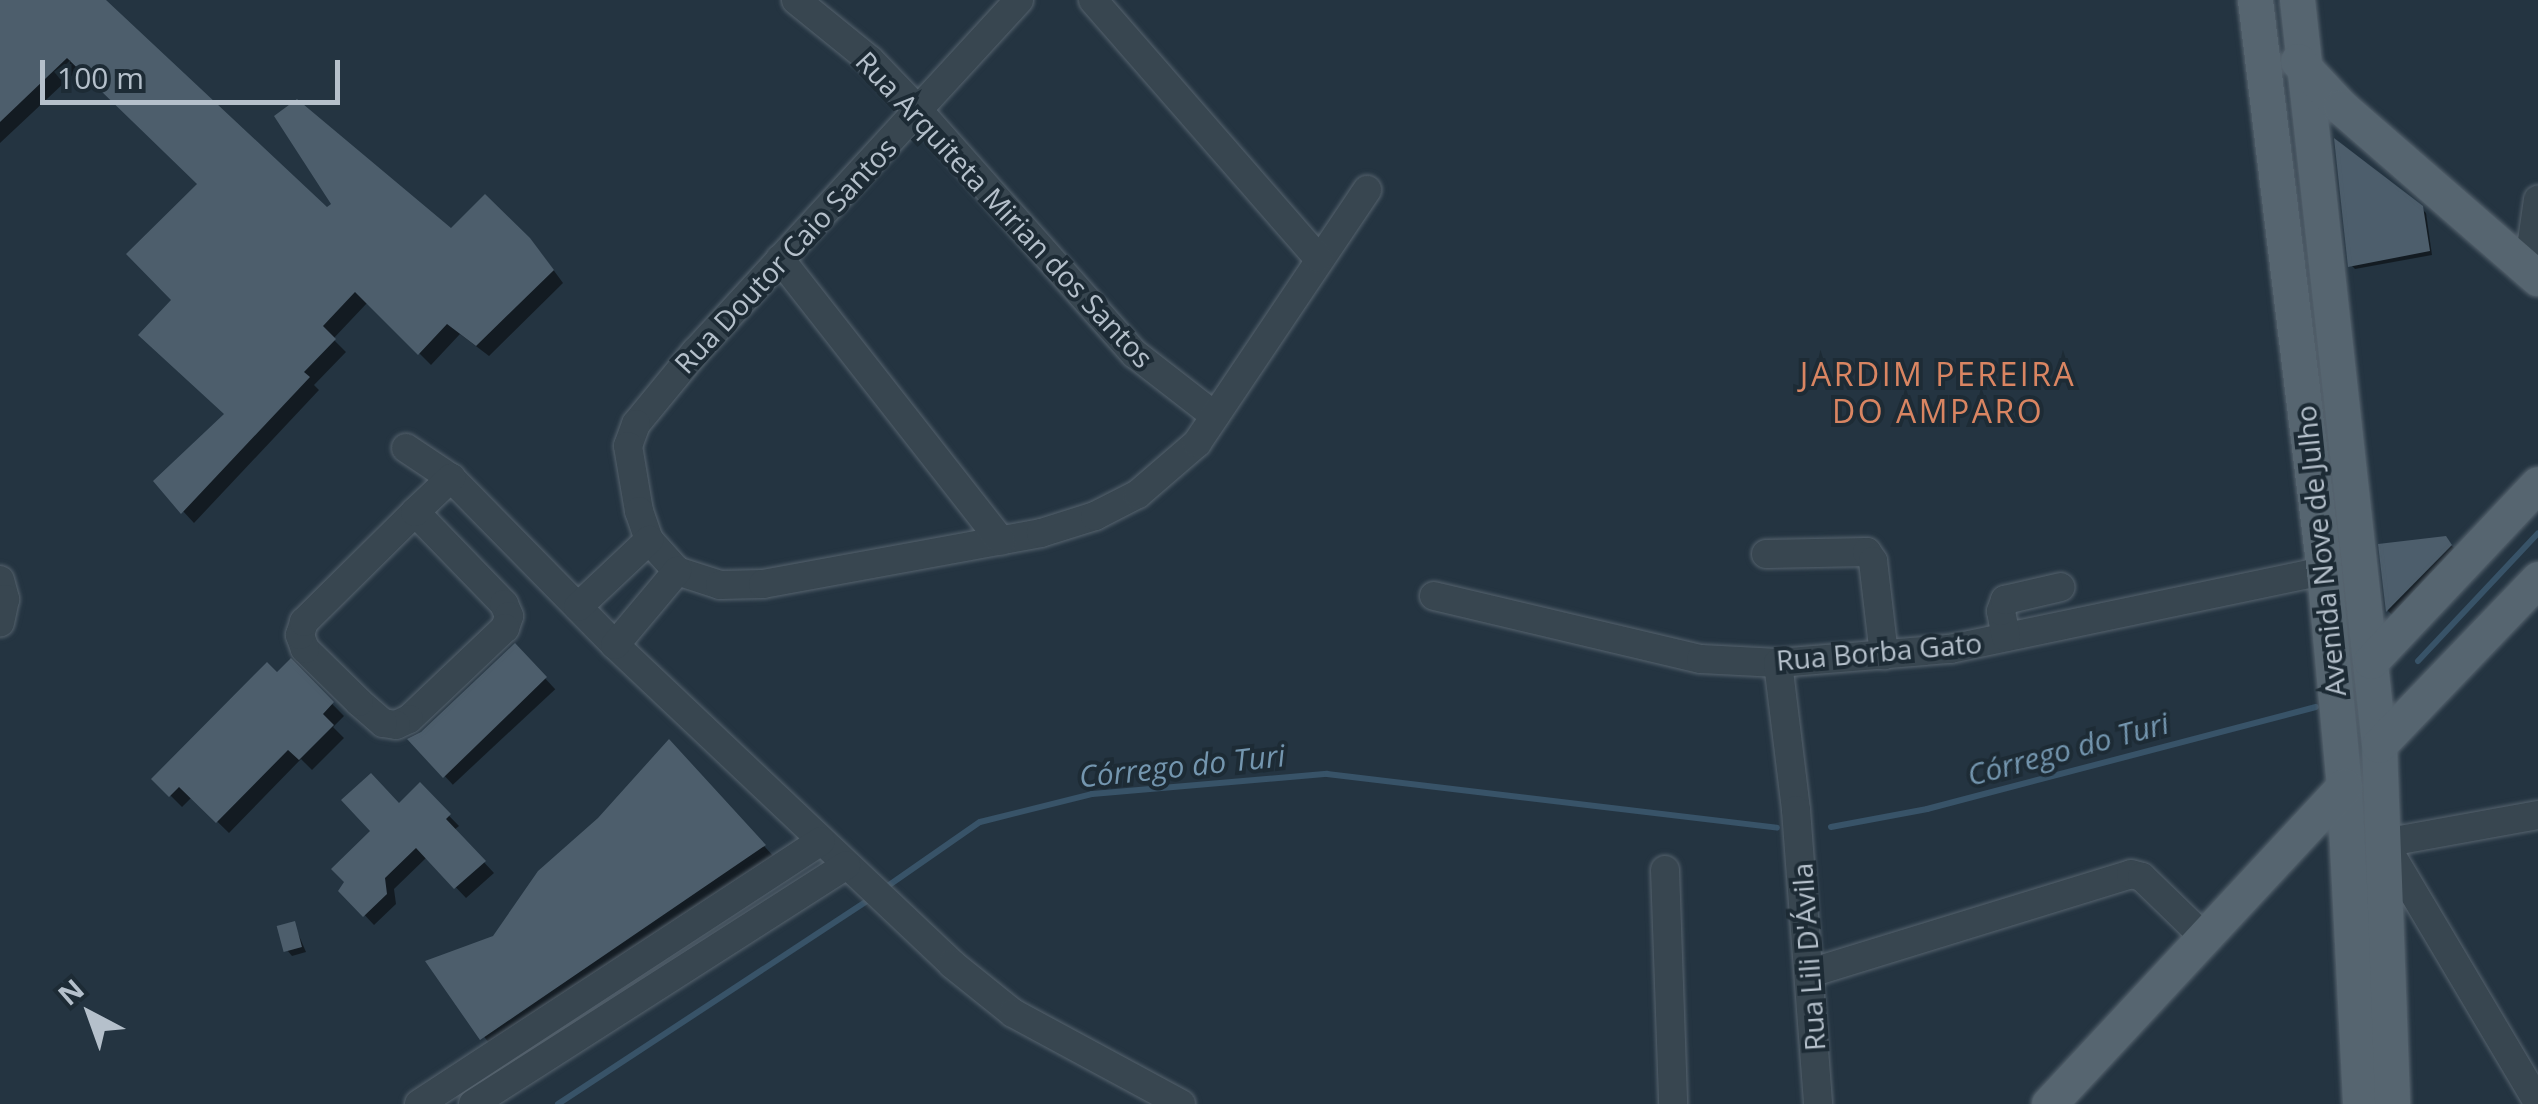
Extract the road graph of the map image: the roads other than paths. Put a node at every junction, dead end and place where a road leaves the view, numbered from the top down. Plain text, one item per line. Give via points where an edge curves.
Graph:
1 (796, 0) edge
2 (1019, 0) edge
3 (1093, 0) edge
4 (2256, 2) edge
5 (2298, 4) edge
6 (2301, 65) junction
7 (2341, 106) junction
8 (918, 110) junction
9 (2309, 136) junction
10 (1367, 190) dead end
11 (2538, 200) edge
12 (1318, 258) junction
13 (780, 259) junction
14 (2534, 261) edge
15 (1214, 416) junction
16 (406, 448) dead end
17 (451, 478) junction
18 (2538, 484) edge
19 (415, 512) junction
20 (649, 540) junction
21 (1001, 541) junction
22 (1766, 554) dead end
23 (678, 571) junction
24 (2324, 571) junction
25 (2538, 579) edge
26 (0, 580) edge
27 (2062, 587) dead end
28 (1434, 596) dead end
29 (578, 607) junction
30 (0, 622) edge
31 (2006, 638) junction
32 (616, 645) junction
33 (1884, 654) junction
34 (2372, 661) junction
35 (1778, 663) junction
36 (2379, 746) junction
37 (2344, 786) junction
38 (2538, 815) edge
39 (821, 841) junction
40 (2384, 843) junction
41 (1665, 870) dead end
42 (856, 874) junction
43 (2205, 938) junction
44 (1810, 973) junction
45 (2538, 1102) edge
46 (419, 1104) edge
47 (473, 1104) edge
48 (1180, 1104) edge
49 (1674, 1104) edge
50 (1818, 1104) edge
51 (2049, 1104) edge
52 (2360, 1104) edge
53 (2392, 1104) edge

1 - 8 street, Rua Arquiteta Mirian dos Santos
2 - 8 street, Rua Doutor Caio Santos
3 - 12 street
4 - 6 main road
4 - 24 main road, Avenida Nove de Julho
5 - 6 main road, Avenida Nove de Julho
5 - 14 main road via 2320,47 2358,90
6 - 7 main road
6 - 9 main road, Avenida Nove de Julho
7 - 9 main road
7 - 14 main road
8 - 13 street, Rua Doutor Caio Santos
8 - 15 street, Rua Arquiteta Mirian dos Santos via 1100,319
9 - 34 main road, Avenida Nove de Julho
10 - 12 street
11 - 14 street
12 - 15 street
13 - 20 street, Rua Doutor Caio Santos via 636,424 628,446 631,473
13 - 21 street
15 - 21 street via 1197,444 1138,494 1096,516
16 - 17 street
17 - 19 street
17 - 29 street
18 - 34 main road
19 - 19 street via 304,622 300,635 359,702 396,725 510,616
20 - 23 street
20 - 29 street
21 - 23 street via 763,584 720,585
22 - 33 street via 1867,552
23 - 32 street
24 - 31 street, Rua Borba Gato
24 - 37 main road, Avenida Nove de Julho
25 - 36 main road
26 - 30 street
27 - 31 street via 2005,600
28 - 35 street, Rua Borba Gato via 1701,660
29 - 32 street
31 - 33 street, Rua Borba Gato
32 - 39 street
33 - 35 street, Rua Borba Gato
34 - 36 main road, Avenida Nove de Julho
35 - 44 street, Rua Lili D'Ávila
36 - 40 main road, Avenida Nove de Julho
37 - 43 main road
37 - 52 main road, Avenida Nove de Julho
38 - 40 street
39 - 42 street
39 - 46 street
40 - 45 street
40 - 53 main road, Avenida Nove de Julho
41 - 49 street
42 - 47 street
42 - 48 street via 1013,1012
43 - 44 street via 2142,877 2130,874
43 - 51 main road
44 - 50 street, Rua Lili D'Ávila

